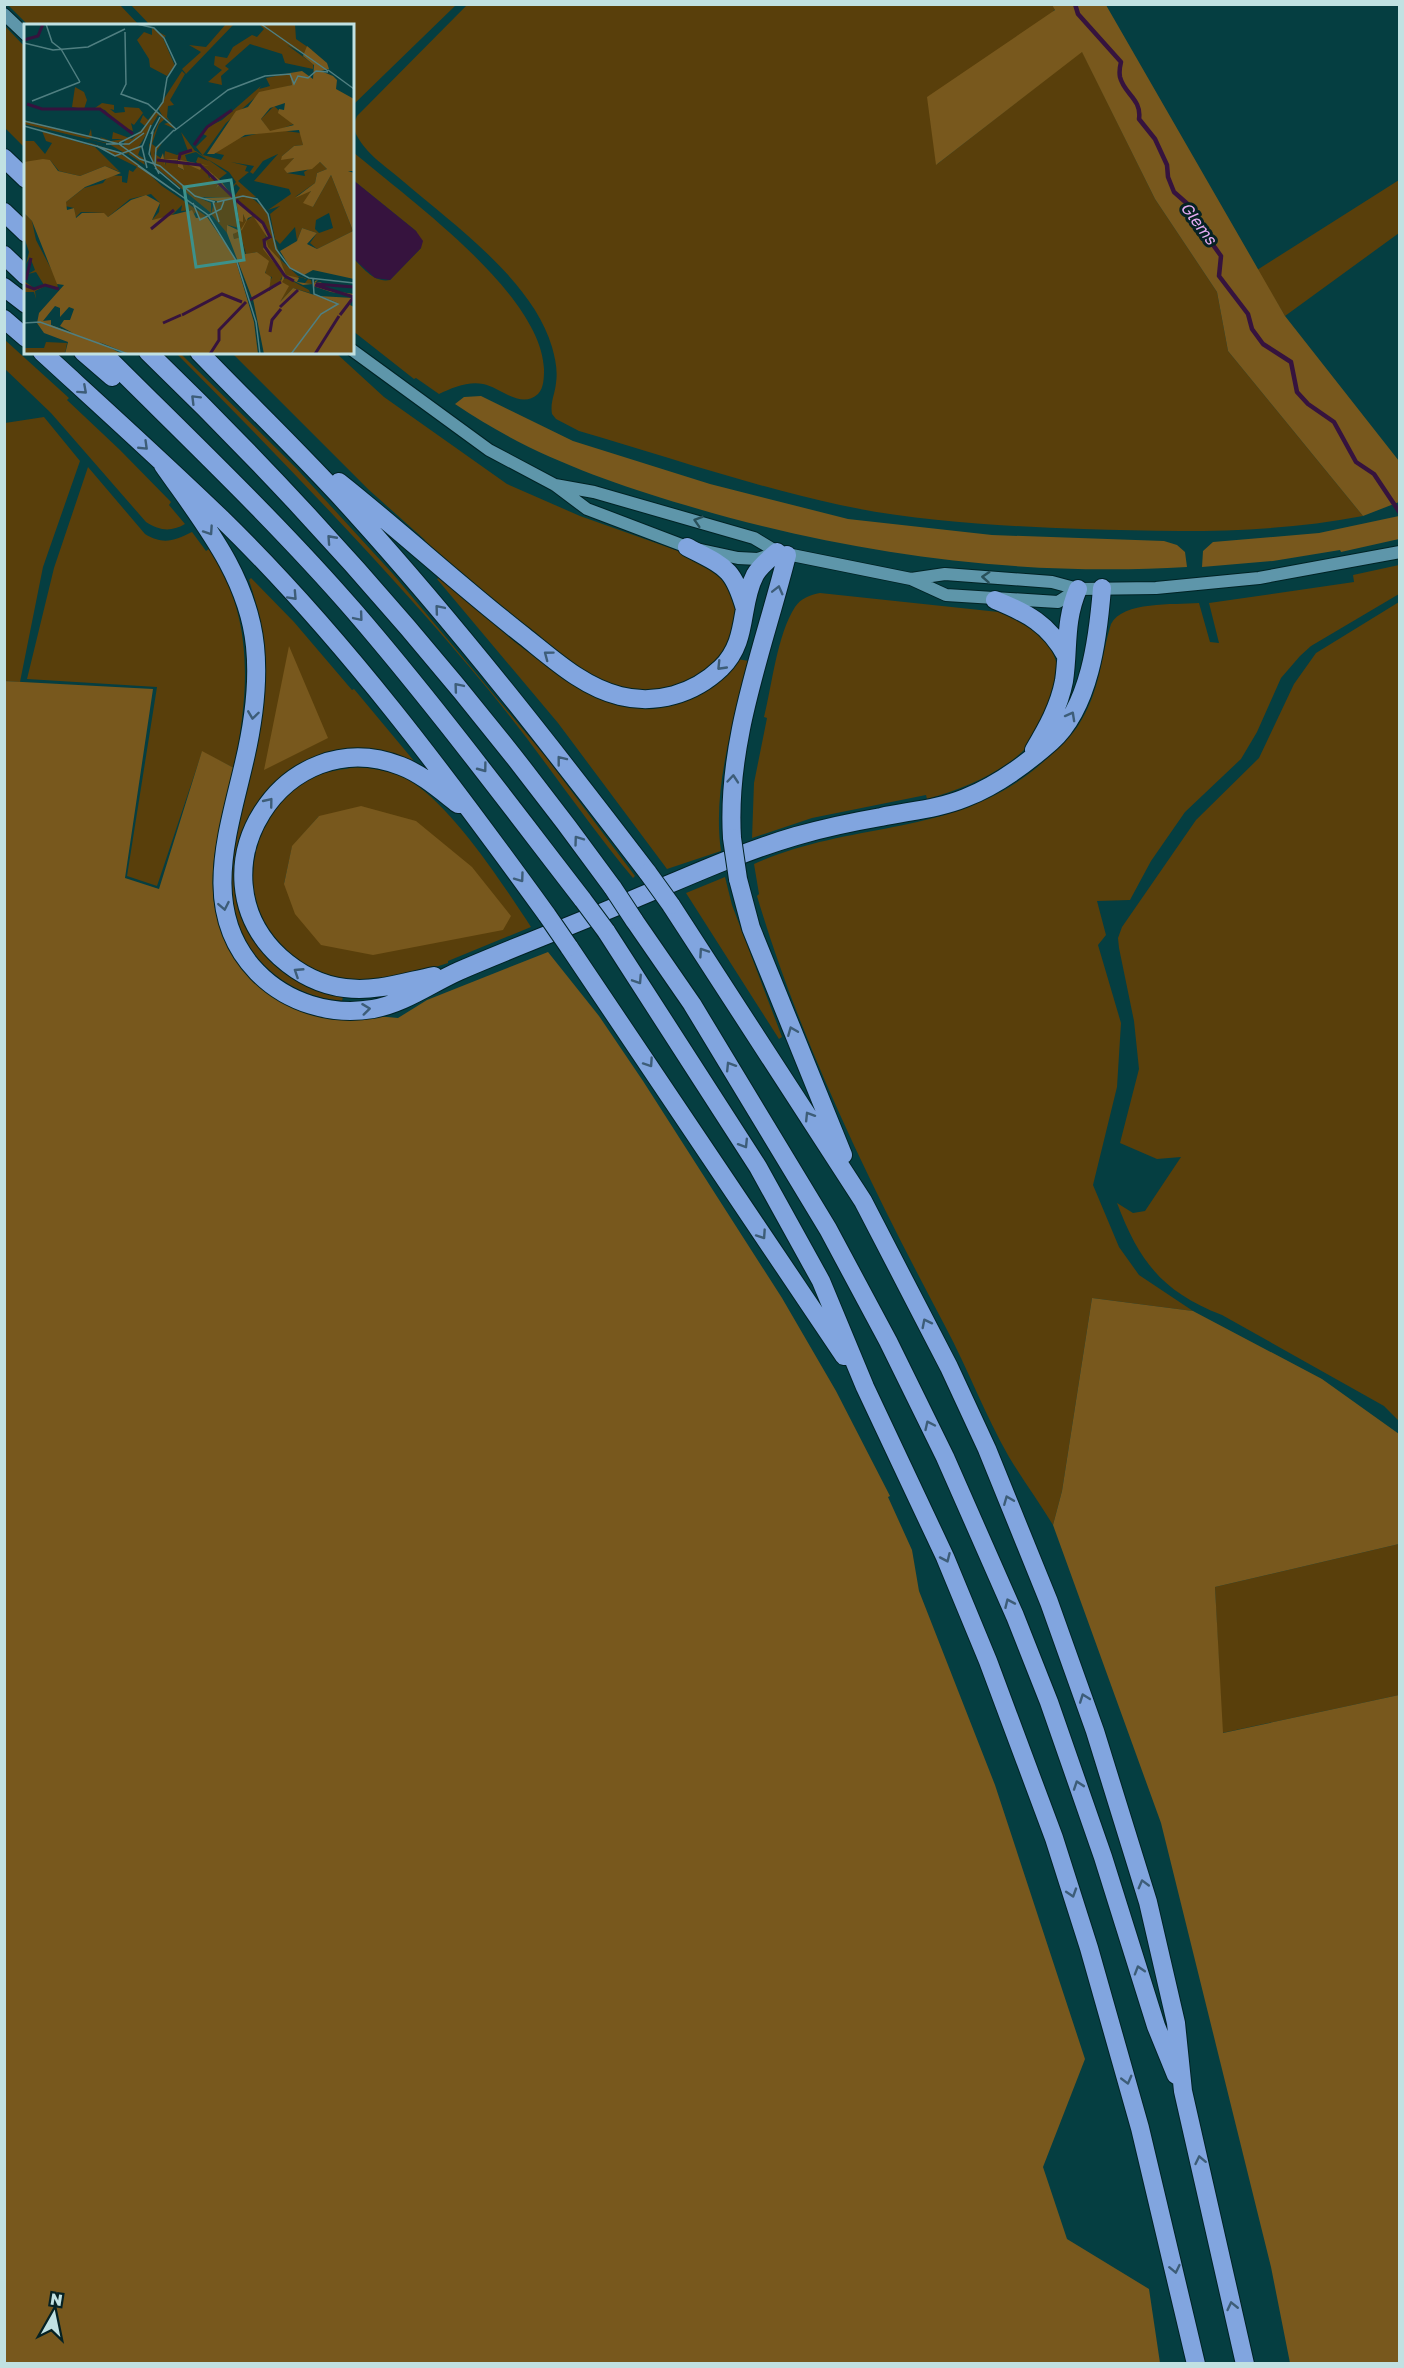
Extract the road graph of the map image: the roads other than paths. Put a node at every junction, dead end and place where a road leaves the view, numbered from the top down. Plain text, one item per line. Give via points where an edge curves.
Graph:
1 (4, 14) edge
2 (24, 33) edge
3 (4, 158) edge
4 (24, 176) edge
5 (4, 212) edge
6 (24, 231) edge
7 (4, 255) edge
8 (24, 274) edge
9 (4, 287) edge
10 (24, 302) edge
11 (4, 320) edge
12 (24, 336) edge
13 (354, 351) edge
14 (44, 354) edge
15 (85, 354) edge
16 (104, 354) edge
17 (150, 354) edge
18 (201, 354) edge
19 (286, 440) junction
20 (203, 453) junction
21 (163, 465) junction
22 (555, 484) junction
23 (687, 547) junction
24 (1400, 552) edge
25 (782, 554) junction
26 (911, 579) junction
27 (1102, 588) junction
28 (1078, 589) junction
29 (995, 600) junction
30 (746, 614) junction
31 (1066, 656) junction
32 (1030, 757) junction
33 (480, 821) junction
34 (457, 972) junction
35 (863, 1201) junction
36 (865, 1387) junction
37 (1183, 2091) junction
38 (1196, 2364) edge
39 (1245, 2364) edge

1 - 2 main road
3 - 4 highway
5 - 6 highway
7 - 8 highway
9 - 10 highway
11 - 12 highway
13 - 22 main road via 489,450
14 -> 21 highway
15 - 20 highway
16 - 20 highway
37 -> 17 highway, bridge via 1155,2026 1103,1857 1049,1702 1014,1616 945,1457 816,1209 692,1004 518,758 295,500
18 - 19 highway
30 -> 19 highway via 726,662 688,691 654,699 607,692 578,677 532,643
35 -> 19 highway, bridge via 648,873 482,660
20 -> 36 highway, bridge via 354,611 470,751 606,931 758,1167 821,1281
21 -> 33 highway via 223,520 306,610
21 -> 34 highway via 207,527 234,574 247,604 255,643 256,687 251,727 222,854 223,906 239,948 257,972 285,994 332,1010 390,1005
22 - 23 main road via 587,509
25 -> 22 main road via 754,538
23 - 25 main road via 758,559
23 - 30 highway via 728,570 740,591
24 - 27 main road via 1259,578 1156,588
25 - 26 main road
25 - 30 highway via 755,575
35 -> 25 highway, bridge via 751,928 732,838 733,774
28 -> 26 main road via 1052,582 945,574
26 - 29 main road via 946,596
27 - 28 main road
32 -> 27 highway via 1062,730 1082,693
28 - 29 main road via 1058,602
28 - 31 highway via 1068,620
29 - 31 highway via 1044,624
31 - 32 highway via 1060,698
32 - 34 highway via 1001,779 965,798 793,837
34 -> 33 highway via 372,989 330,985 304,976 272,950 255,923 245,892 244,859 251,833 273,796 299,774 329,761 367,759 400,765
33 -> 36 highway, bridge
37 -> 35 highway via 1176,2023 1148,1902 1067,1649 987,1449
36 -> 38 highway via 945,1557 993,1672 1053,1838 1140,2128
39 -> 37 highway

